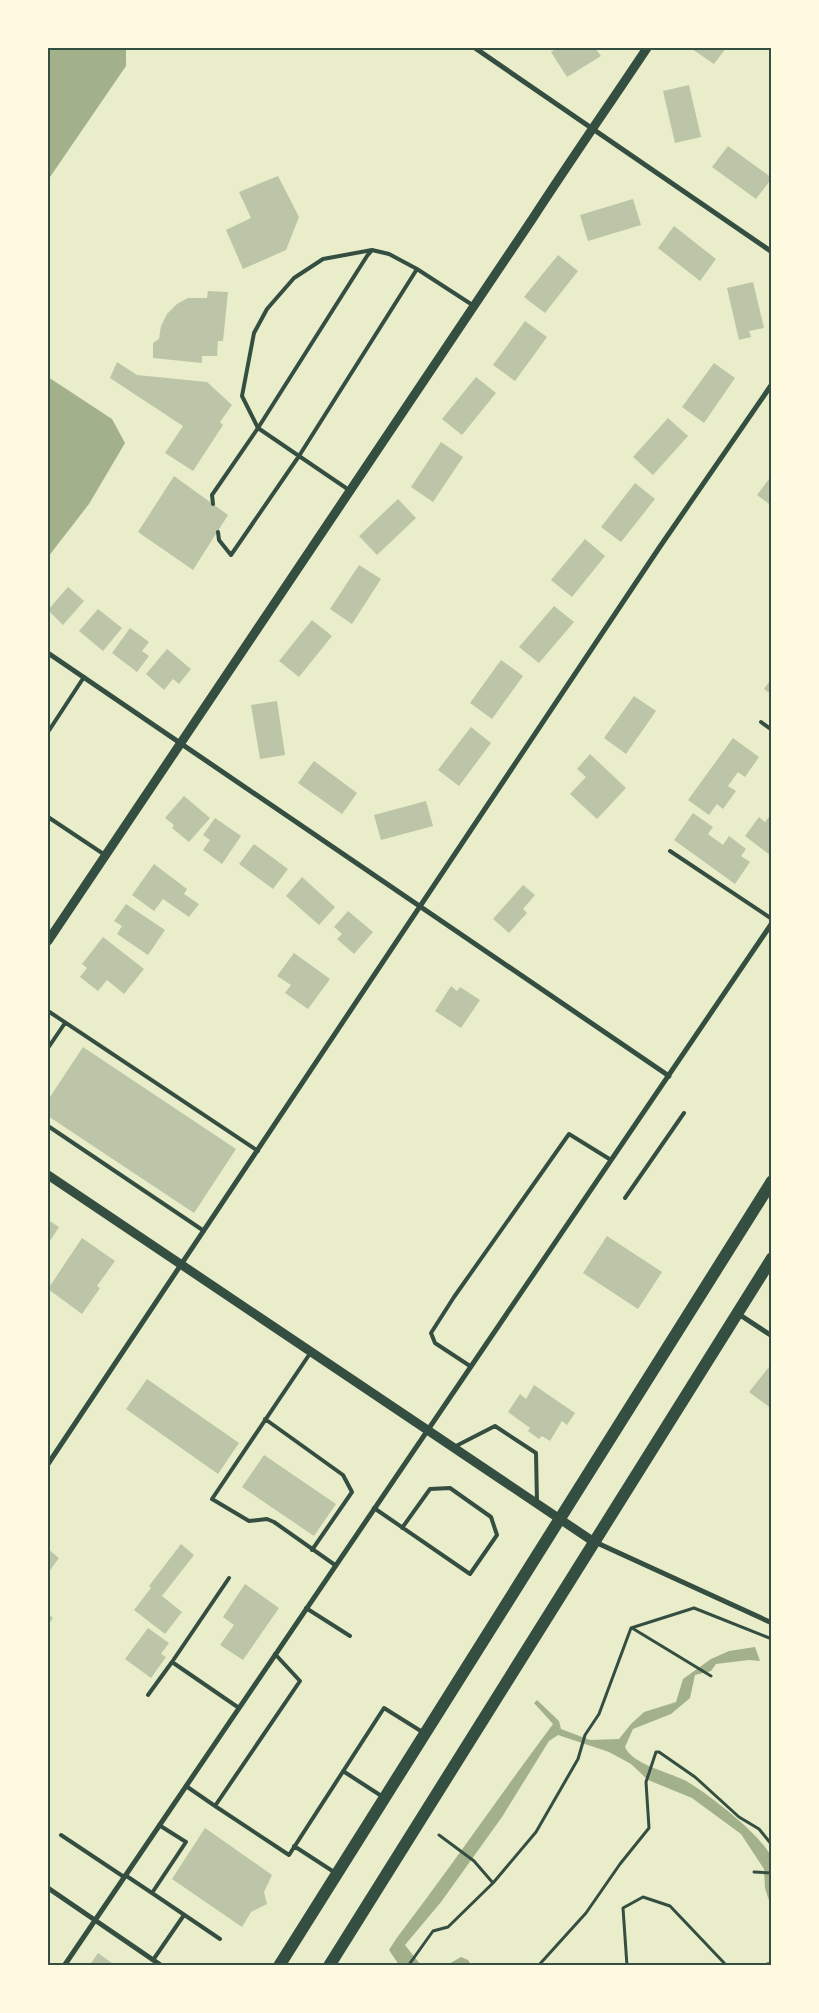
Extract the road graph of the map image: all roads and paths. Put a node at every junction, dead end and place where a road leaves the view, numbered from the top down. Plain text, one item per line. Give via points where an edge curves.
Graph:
1 (475, 48) edge
2 (647, 48) edge
3 (593, 129) junction
4 (372, 250) junction
5 (772, 252) edge
6 (417, 269) junction
7 (474, 306) junction
8 (772, 384) edge
9 (258, 428) junction
10 (299, 456) junction
11 (350, 491) junction
12 (213, 504) dead end
13 (218, 532) dead end
14 (48, 653) edge
15 (84, 677) junction
16 (761, 722) dead end
17 (772, 730) edge
18 (48, 732) edge
19 (181, 743) junction
20 (48, 817) edge
21 (670, 851) dead end
22 (105, 856) junction
23 (421, 906) junction
24 (772, 921) edge
25 (48, 941) edge
26 (48, 1011) edge
27 (64, 1023) junction
28 (48, 1048) edge
29 (669, 1076) junction
30 (684, 1113) dead end
31 (48, 1126) edge
32 (258, 1151) junction
33 (611, 1160) junction
34 (48, 1175) edge
35 (772, 1181) edge
36 (624, 1198) dead end
37 (204, 1231) junction
38 (772, 1258) edge
39 (182, 1265) junction
40 (737, 1313) junction
41 (772, 1336) edge
42 (311, 1352) junction
43 (470, 1366) junction
44 (265, 1419) junction
45 (427, 1429) junction
46 (453, 1447) junction
47 (48, 1464) edge
48 (537, 1504) junction
49 (374, 1508) junction
50 (560, 1519) junction
51 (402, 1528) junction
52 (594, 1542) junction
53 (312, 1550) junction
54 (335, 1565) junction
55 (229, 1578) dead end
56 (306, 1608) junction
57 (772, 1623) edge
58 (631, 1628) junction
59 (350, 1636) dead end
60 (772, 1639) edge
61 (275, 1654) junction
62 (172, 1662) junction
63 (711, 1676) dead end
64 (148, 1695) dead end
65 (238, 1708) junction
66 (426, 1734) junction
67 (343, 1772) junction
68 (186, 1786) junction
69 (385, 1798) junction
70 (214, 1806) junction
71 (160, 1825) junction
72 (61, 1835) dead end
73 (439, 1835) dead end
74 (772, 1845) edge
75 (294, 1846) junction
76 (754, 1872) dead end
77 (772, 1873) edge
78 (337, 1874) junction
79 (125, 1876) junction
80 (493, 1884) junction
81 (48, 1888) edge
82 (152, 1893) junction
83 (184, 1915) junction
84 (95, 1920) junction
85 (220, 1939) dead end
86 (154, 1962) edge
87 (772, 1963) edge
88 (64, 1966) edge
89 (162, 1966) edge
90 (279, 1966) edge
91 (329, 1966) edge
92 (408, 1966) edge
93 (538, 1966) edge
94 (627, 1966) edge
95 (727, 1966) edge
96 (759, 1966) edge

1 - 3 street
2 - 3 street
3 - 5 street
3 - 7 street
4 - 6 lane via 389,254
4 - 9 lane
4 - 9 lane via 323,259 294,278 267,309 254,333 242,396
6 - 7 lane
6 - 10 lane
7 - 11 street
8 - 23 street
9 - 10 lane
9 - 12 lane via 212,496
10 - 11 lane
10 - 13 lane via 231,556 219,540
11 - 19 street
14 - 15 street
15 - 18 lane
15 - 19 street
16 - 17 lane
19 - 22 street
19 - 23 street
20 - 22 lane
21 - 24 lane
22 - 25 street
23 - 29 street
23 - 32 street
24 - 29 street
26 - 27 lane
27 - 28 lane
27 - 32 lane
29 - 33 street
30 - 36 lane
31 - 37 lane
32 - 37 street
33 - 43 street
33 - 43 lane via 569,1134 454,1297 432,1334 435,1343
34 - 39 street
35 - 50 main road
37 - 39 street
38 - 40 main road
39 - 42 street
39 - 47 street
40 - 41 street
40 - 52 main road
42 - 44 lane
42 - 45 street
43 - 45 street
44 - 53 lane via 343,1475 352,1492
44 - 53 lane via 212,1499 249,1521 267,1519 274,1522
45 - 46 street
45 - 49 street
46 - 48 street
46 - 48 lane via 496,1426 536,1453
48 - 50 street
49 - 51 lane
49 - 54 street
50 - 52 street
50 - 66 main road
51 - 51 lane via 470,1574 496,1535 491,1517 450,1488 430,1489
52 - 57 street
52 - 91 main road
53 - 54 lane
54 - 56 street
55 - 62 lane
56 - 59 lane
56 - 61 street
58 - 60 path via 694,1608
58 - 63 path
58 - 80 path via 599,1714 585,1735 578,1759 536,1832
61 - 65 street
61 - 70 lane via 300,1681
62 - 64 lane
62 - 65 lane
65 - 68 street
66 - 67 lane via 384,1708
66 - 69 main road
67 - 69 lane
67 - 75 lane
68 - 70 lane
68 - 71 street
69 - 78 main road
70 - 75 lane via 288,1855
71 - 79 street
71 - 82 lane via 186,1842
72 - 79 lane
73 - 80 path via 474,1861
74 - 93 path via 759,1829 739,1817 695,1777 659,1752 654,1754 646,1782 649,1828 586,1913
75 - 78 lane
76 - 77 path
78 - 90 main road
79 - 82 lane
79 - 84 street
80 - 92 path via 448,1927 433,1931
81 - 84 street
82 - 83 lane
83 - 85 lane
83 - 86 lane
84 - 86 street
84 - 88 street
86 - 89 street
87 - 96 path
94 - 95 path via 623,1908 643,1897 670,1906

